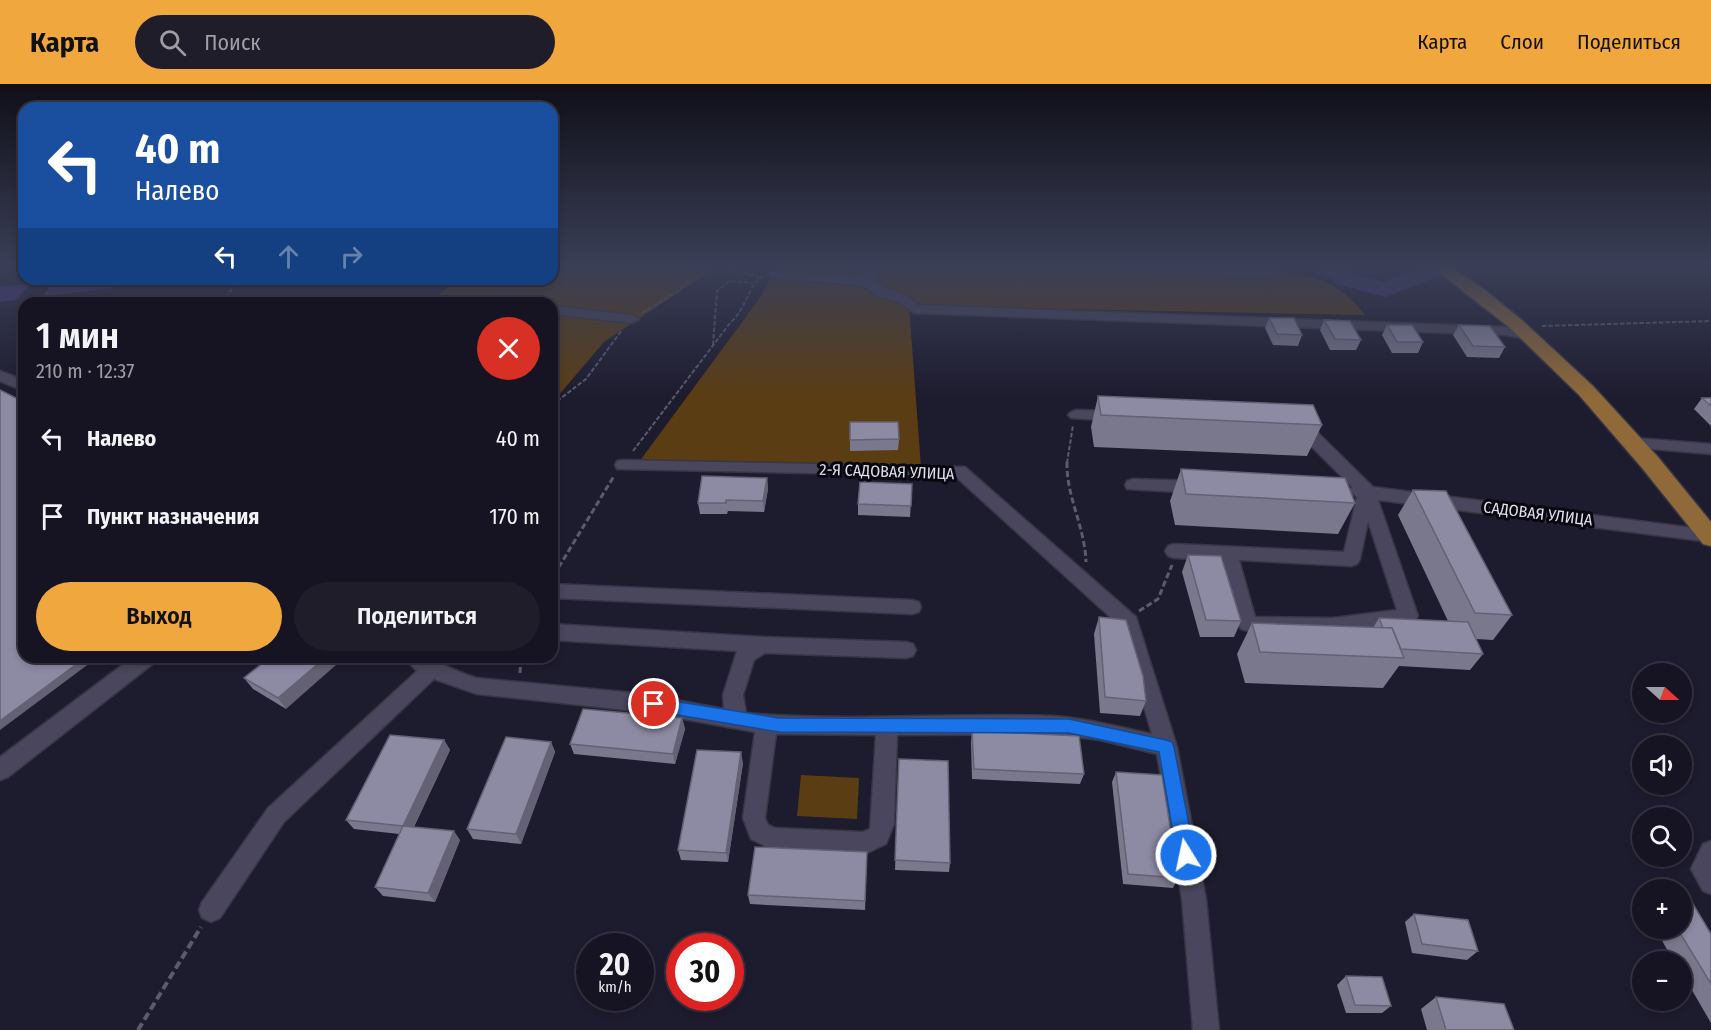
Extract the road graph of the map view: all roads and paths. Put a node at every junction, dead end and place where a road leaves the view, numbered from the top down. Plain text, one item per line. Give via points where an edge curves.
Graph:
1 (647, 310) edge
2 (715, 310) edge
3 (743, 310) edge
4 (928, 310) edge
5 (1499, 310) edge
6 (558, 311) edge
7 (632, 319) junction
8 (1711, 321) edge
9 (1525, 331) junction
10 (712, 346) junction
11 (0, 375) edge
12 (18, 383) edge
13 (558, 400) edge
14 (1076, 415) joint
15 (1134, 416) edge
16 (1285, 421) edge
17 (1635, 443) junction
18 (1711, 449) edge
19 (623, 465) junction
20 (1133, 485) dead end
21 (1215, 487) edge
22 (1343, 490) edge
23 (1366, 491) junction
24 (1710, 537) edge
25 (1174, 551) joint
26 (1231, 563) dead end
27 (558, 569) edge
28 (1085, 583) junction
29 (558, 591) edge
30 (912, 607) dead end
31 (1125, 618) junction
32 (558, 632) edge
33 (762, 645) junction
34 (906, 650) dead end
35 (139, 663) edge
36 (736, 720) junction
37 (766, 724) junction
38 (887, 725) junction
39 (1166, 747) junction
40 (0, 770) edge
41 (1711, 852) edge
42 (1711, 883) edge
43 (211, 910) joint
44 (138, 1030) edge
45 (1206, 1030) edge

1 - 7 path
2 - 10 path
3 - 10 path
4 - 9 street
5 - 9 main road
6 - 7 street
7 - 13 path via 586,379
8 - 9 path
9 - 17 main road via 1589,391
10 - 19 path
11 - 12 street
14 - 15 street
14 - 28 path via 1069,438 1067,475 1086,544
16 - 23 street via 1296,421
17 - 18 street
17 - 24 main road
19 - 27 path
19 - 28 street, 2-Я САДОВАЯ УЛИЦА via 959,471
20 - 21 street
22 - 23 street, САДОВАЯ УЛИЦА
23 - 24 street, САДОВАЯ УЛИЦА
23 - 25 street via 1351,560
23 - 26 street via 1407,616 1333,625 1248,624
25 - 31 path via 1171,572 1158,599
28 - 31 street, 2-Я САДОВАЯ УЛИЦА
29 - 30 street
31 - 39 street, 2-Я САДОВАЯ УЛИЦА
32 - 33 street
33 - 34 street
33 - 36 street via 745,655 733,695
35 - 40 street
36 - 37 street
36 - 43 street via 645,703 477,686 424,666 276,815
37 - 38 street
37 - 38 street via 754,818 759,832 773,839 865,843 878,836 883,824
38 - 39 street via 1054,725
39 - 45 street via 1194,899
41 - 42 street via 1703,869
43 - 44 path

